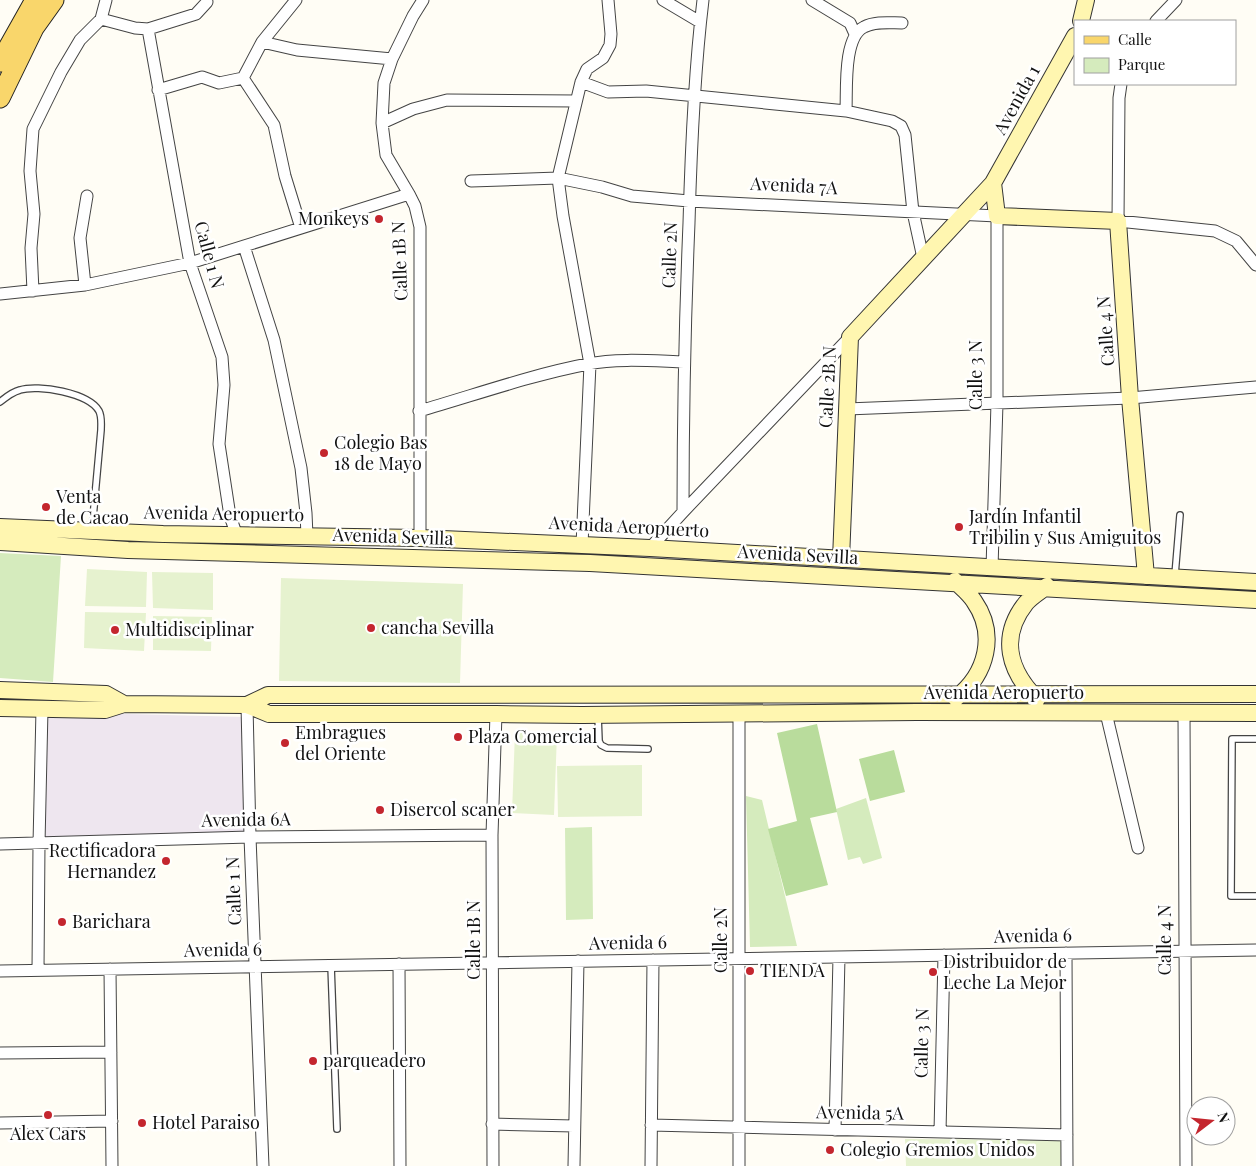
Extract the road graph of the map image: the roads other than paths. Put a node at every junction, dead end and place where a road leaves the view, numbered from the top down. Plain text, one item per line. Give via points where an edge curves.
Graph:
1 (36, 0) edge
2 (54, 0) edge
3 (106, 0) edge
4 (296, 0) edge
5 (423, 0) edge
6 (608, 0) edge
7 (663, 0) edge
8 (703, 0) edge
9 (812, 0) edge
10 (1086, 0) edge
11 (1176, 0) edge
12 (207, 2) dead end
13 (826, 4) edge
14 (101, 18) junction
15 (1081, 20) edge
16 (1157, 20) edge
17 (700, 22) junction
18 (902, 23) dead end
19 (148, 29) junction
20 (854, 34) junction
21 (1074, 38) edge
22 (262, 42) junction
23 (392, 59) junction
24 (0, 62) edge
25 (243, 78) junction
26 (581, 82) junction
27 (1121, 85) edge
28 (158, 90) junction
29 (694, 94) junction
30 (0, 98) edge
31 (576, 101) junction
32 (846, 110) junction
33 (382, 124) junction
34 (558, 178) junction
35 (471, 182) dead end
36 (993, 183) junction
37 (409, 194) junction
38 (87, 196) dead end
39 (689, 201) junction
40 (913, 212) junction
41 (963, 214) junction
42 (997, 216) junction
43 (1118, 221) junction
44 (301, 228) junction
45 (244, 246) junction
46 (923, 258) junction
47 (190, 263) junction
48 (1256, 265) edge
49 (85, 285) junction
50 (33, 291) junction
51 (0, 294) edge
52 (850, 337) junction
53 (684, 362) junction
54 (590, 364) junction
55 (1256, 387) edge
56 (1130, 398) junction
57 (0, 402) edge
58 (996, 403) junction
59 (847, 409) junction
60 (419, 411) junction
61 (683, 512) junction
62 (1180, 515) dead end
63 (0, 527) edge
64 (92, 531) junction
65 (163, 534) junction
66 (237, 536) junction
67 (307, 536) junction
68 (420, 538) junction
69 (0, 542) edge
70 (582, 545) junction
71 (650, 548) junction
72 (128, 550) junction
73 (210, 552) junction
74 (841, 559) junction
75 (939, 565) junction
76 (634, 566) junction
77 (663, 567) junction
78 (992, 568) junction
79 (1062, 571) junction
80 (1146, 576) junction
81 (1175, 577) junction
82 (1256, 582) edge
83 (958, 585) junction
84 (1043, 589) junction
85 (1256, 600) edge
86 (0, 690) edge
87 (1033, 694) junction
88 (1256, 694) edge
89 (960, 695) junction
90 (124, 704) junction
91 (247, 705) junction
92 (0, 708) edge
93 (42, 709) junction
94 (739, 713) junction
95 (937, 713) junction
96 (1051, 713) junction
97 (1106, 713) junction
98 (1184, 713) junction
99 (1256, 713) edge
100 (496, 714) junction
101 (598, 715) junction
102 (1256, 739) edge
103 (648, 749) dead end
104 (492, 835) junction
105 (250, 837) junction
106 (0, 844) edge
107 (39, 844) junction
108 (1138, 848) dead end
109 (1256, 896) edge
110 (1256, 950) edge
111 (1185, 951) junction
112 (1066, 953) junction
113 (944, 955) junction
114 (839, 957) junction
115 (739, 958) junction
116 (653, 960) junction
117 (578, 961) junction
118 (491, 963) junction
119 (399, 964) junction
120 (331, 965) junction
121 (254, 967) junction
122 (110, 969) junction
123 (38, 970) junction
124 (0, 971) edge
125 (111, 1052) junction
126 (0, 1053) edge
127 (112, 1121) junction
128 (0, 1123) edge
129 (492, 1124) junction
130 (651, 1125) junction
131 (574, 1126) junction
132 (738, 1128) junction
133 (337, 1129) dead end
134 (835, 1130) junction
135 (940, 1132) junction
136 (1067, 1136) junction
137 (112, 1166) edge
138 (262, 1166) edge
139 (400, 1166) edge
140 (493, 1166) edge
141 (574, 1166) edge
142 (651, 1166) edge
143 (739, 1166) edge
144 (1067, 1166) edge
145 (1186, 1166) edge

1 - 24 main road
2 - 30 main road via 34,28
3 - 14 street
4 - 22 street
5 - 23 street, Calle 1B N
6 - 26 street via 610,45 602,58 586,69
7 - 17 street
8 - 17 street, Calle 2N
9 - 13 street
10 - 15 street
11 - 16 street
12 - 19 street via 196,14
13 - 20 street via 850,22
14 - 19 street
14 - 50 street via 80,40 33,129 30,171 34,214
17 - 29 street, Calle 2N
18 - 20 street via 876,23
19 - 28 street, Calle 1 N
20 - 32 street via 849,55
21 - 36 street, Avenida 1
22 - 23 street via 298,50
22 - 25 street
23 - 33 street, Calle 1B N via 384,83
25 - 28 street via 219,83 202,78
25 - 44 street via 274,125
26 - 29 street via 608,92
26 - 31 street
27 - 43 street, Calle 4 N
28 - 47 street, Calle 1 N
29 - 32 street
29 - 39 street, Calle 2N
31 - 33 street via 447,100 413,109
31 - 34 street
32 - 40 street via 892,120 901,126 905,135
33 - 37 street, Calle 1B N via 386,155
34 - 35 street, Avenida 7A
34 - 39 street, Avenida 7A via 632,196
34 - 54 street
36 - 41 street, Calle 2B N
36 - 42 street, Calle 3 N
37 - 44 street
37 - 60 street, Calle 1B N via 420,227
38 - 49 street via 80,238
39 - 40 street, Avenida 7A
39 - 53 street, Calle 2N
40 - 41 street, Avenida 7A
40 - 46 street
41 - 42 street, Avenida 7A
41 - 46 street, Calle 2B N
42 - 43 street, Avenida 7A
42 - 58 street, Calle 3 N
43 - 48 street via 1215,231 1236,241
43 - 56 street, Calle 4 N
44 - 45 street
45 - 47 street
45 - 67 street via 274,340 301,468
46 - 52 street, Calle 2B N
47 - 49 street
47 - 66 street, Calle 1 N via 222,357 224,385 219,444 230,516
49 - 50 street
50 - 51 street
52 - 59 street, Calle 2B N
52 - 61 street
53 - 54 street
53 - 61 street, Calle 2N
54 - 60 street
54 - 70 street
55 - 56 street
56 - 58 street
56 - 80 street, Calle 4 N
57 - 64 lane via 20,390 47,389 80,398 98,409 101,430
58 - 59 street
58 - 78 street, Calle 3 N
59 - 74 street, Calle 2B N
60 - 68 street, Calle 1B N
61 - 71 street
62 - 81 lane
63 - 64 street, Avenida Aeropuerto
64 - 65 street, Avenida Aeropuerto
65 - 66 street, Avenida Aeropuerto
65 - 72 street
65 - 73 street
66 - 67 street, Avenida Aeropuerto
67 - 68 street, Avenida Aeropuerto
68 - 70 street, Avenida Aeropuerto
69 - 72 street, Avenida Sevilla
70 - 71 street, Avenida Aeropuerto
71 - 74 street, Avenida Aeropuerto
71 - 76 street
71 - 77 street
72 - 73 street, Avenida Sevilla
73 - 76 street, Avenida Sevilla
74 - 75 street, Avenida Aeropuerto
75 - 78 street, Avenida Aeropuerto
75 - 83 street
76 - 77 street, Avenida Sevilla
77 - 83 street, Avenida Sevilla
78 - 79 street, Avenida Aeropuerto
79 - 80 street, Avenida Aeropuerto
79 - 84 street
80 - 81 street, Avenida Aeropuerto
81 - 82 street, Avenida Aeropuerto
83 - 84 street, Avenida Sevilla
83 - 89 street via 973,600 983,618 987,639 984,660 976,679
84 - 85 street, Avenida Sevilla
84 - 87 street via 1027,602 1016,618 1011,638 1011,658 1018,677
86 - 90 street, Avenida Aeropuerto via 106,694
87 - 88 street
87 - 89 street
87 - 96 street
89 - 91 street via 268,695
89 - 95 street
90 - 91 street, Avenida Aeropuerto
90 - 93 street, Avenida Aeropuerto via 105,710
91 - 100 street, Avenida Aeropuerto via 269,714
91 - 105 street, Calle 1 N
92 - 93 street, Avenida Aeropuerto
93 - 107 street
94 - 95 street, Avenida Aeropuerto
94 - 101 street, Avenida Aeropuerto
94 - 115 street, Calle 2N
95 - 96 street, Avenida Aeropuerto
96 - 97 street, Avenida Aeropuerto
97 - 98 street, Avenida Aeropuerto
97 - 108 street
98 - 99 street, Avenida Aeropuerto
98 - 111 street, Calle 4 N
100 - 101 street, Avenida Aeropuerto
100 - 104 street, Calle 1B N
101 - 103 lane via 601,745
102 - 109 lane via 1232,739 1231,896
104 - 105 street, Avenida 6A
104 - 118 street, Calle 1B N
105 - 107 street, Avenida 6A
105 - 121 street, Calle 1 N
106 - 107 street, Avenida 6A
107 - 123 street
110 - 111 street, Avenida 6
111 - 112 street, Avenida 6
111 - 145 street, Calle 4 N
112 - 113 street, Avenida 6
112 - 136 street
113 - 114 street, Avenida 6
113 - 135 street, Calle 3 N
114 - 115 street, Avenida 6
114 - 134 street
115 - 116 street, Avenida 6
115 - 132 street, Calle 2N
116 - 117 street, Avenida 6
116 - 130 street
117 - 118 street, Avenida 6
117 - 131 street
118 - 119 street, Avenida 6
118 - 129 street, Calle 1B N
119 - 120 street, Avenida 6
119 - 139 street
120 - 121 street, Avenida 6
120 - 133 lane
121 - 122 street, Avenida 6
121 - 138 street, Calle 1 N
122 - 123 street, Avenida 6
122 - 125 street
123 - 124 street, Avenida 6
125 - 126 street
125 - 127 street
127 - 128 street
127 - 137 street
129 - 131 street
129 - 140 street, Calle 1B N
130 - 132 street, Avenida 5A
130 - 142 street
131 - 141 street
132 - 134 street, Avenida 5A
132 - 143 street, Calle 2N
134 - 135 street, Avenida 5A
135 - 136 street, Avenida 5A
136 - 144 street

